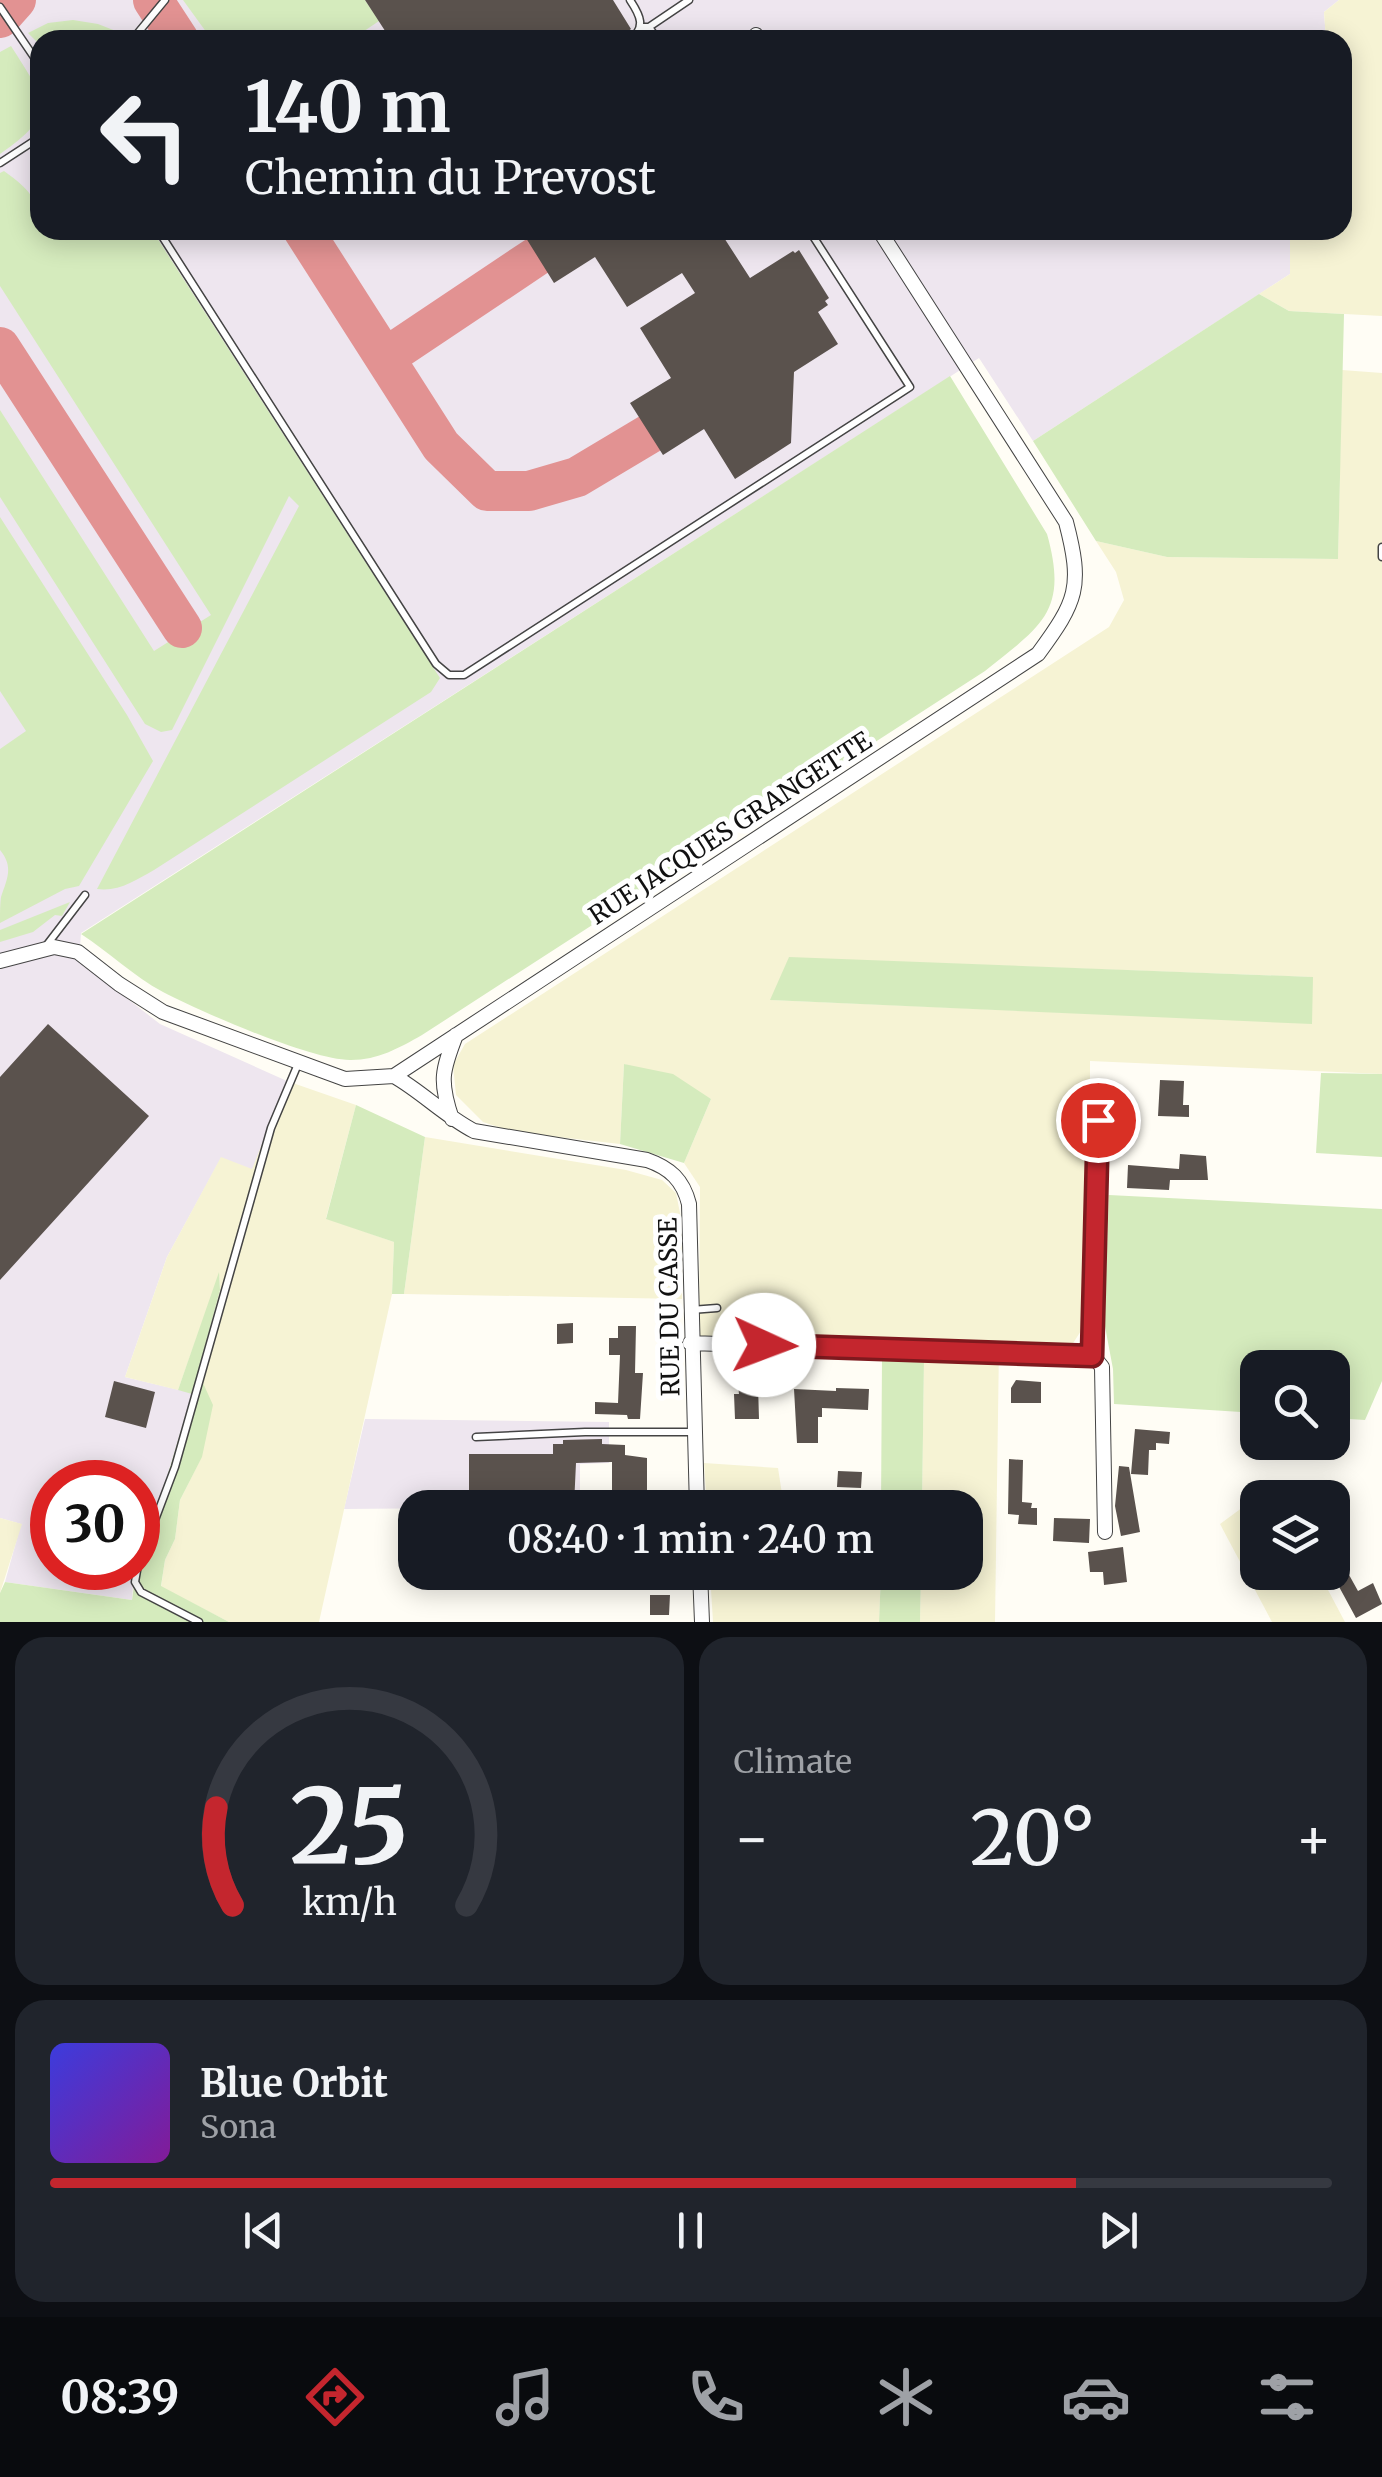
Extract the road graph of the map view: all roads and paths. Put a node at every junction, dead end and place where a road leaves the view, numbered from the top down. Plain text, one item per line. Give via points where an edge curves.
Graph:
1 (165, 0) edge
2 (630, 0) edge
3 (689, 0) edge
4 (0, 7) edge
5 (645, 27) junction
6 (140, 30) edge
7 (641, 30) edge
8 (648, 30) edge
9 (30, 51) edge
10 (30, 144) edge
11 (0, 163) edge
12 (164, 240) edge
13 (815, 240) edge
14 (885, 240) edge
15 (1382, 547) edge
16 (1382, 557) edge
17 (85, 896) dead end
18 (44, 950) junction
19 (0, 962) edge
20 (456, 1034) junction
21 (298, 1064) junction
22 (394, 1076) junction
23 (452, 1119) junction
24 (1098, 1120) dead end
25 (717, 1308) dead end
26 (690, 1310) junction
27 (690, 1343) junction
28 (1092, 1356) junction
29 (694, 1432) junction
30 (476, 1437) dead end
31 (696, 1490) edge
32 (1104, 1532) dead end
33 (701, 1590) edge
34 (199, 1622) edge
35 (702, 1622) edge

1 - 6 lane
2 - 5 lane
3 - 5 lane
4 - 9 lane
5 - 7 lane
5 - 8 lane
10 - 11 lane
12 - 13 lane via 448,675 464,675 910,386
14 - 20 street, RUE JACQUES GRANGETTE via 1066,522 1077,564 1069,612 1038,654
15 - 16 lane
17 - 18 lane
18 - 19 street
18 - 21 street via 78,952 162,1012
20 - 22 street, RUE JACQUES GRANGETTE
20 - 23 street via 441,1082
21 - 22 street via 345,1079
21 - 34 lane via 272,1128 176,1467 138,1565 140,1592
22 - 23 street, RUE DU CASSE
23 - 26 street, RUE DU CASSE via 474,1131 647,1160 670,1170 689,1204
24 - 28 street
25 - 26 lane
26 - 27 street, RUE DU CASSE
27 - 28 street
27 - 29 street, RUE DU CASSE
28 - 32 street via 1102,1367
29 - 30 lane
29 - 31 street, RUE DU CASSE
33 - 35 street

